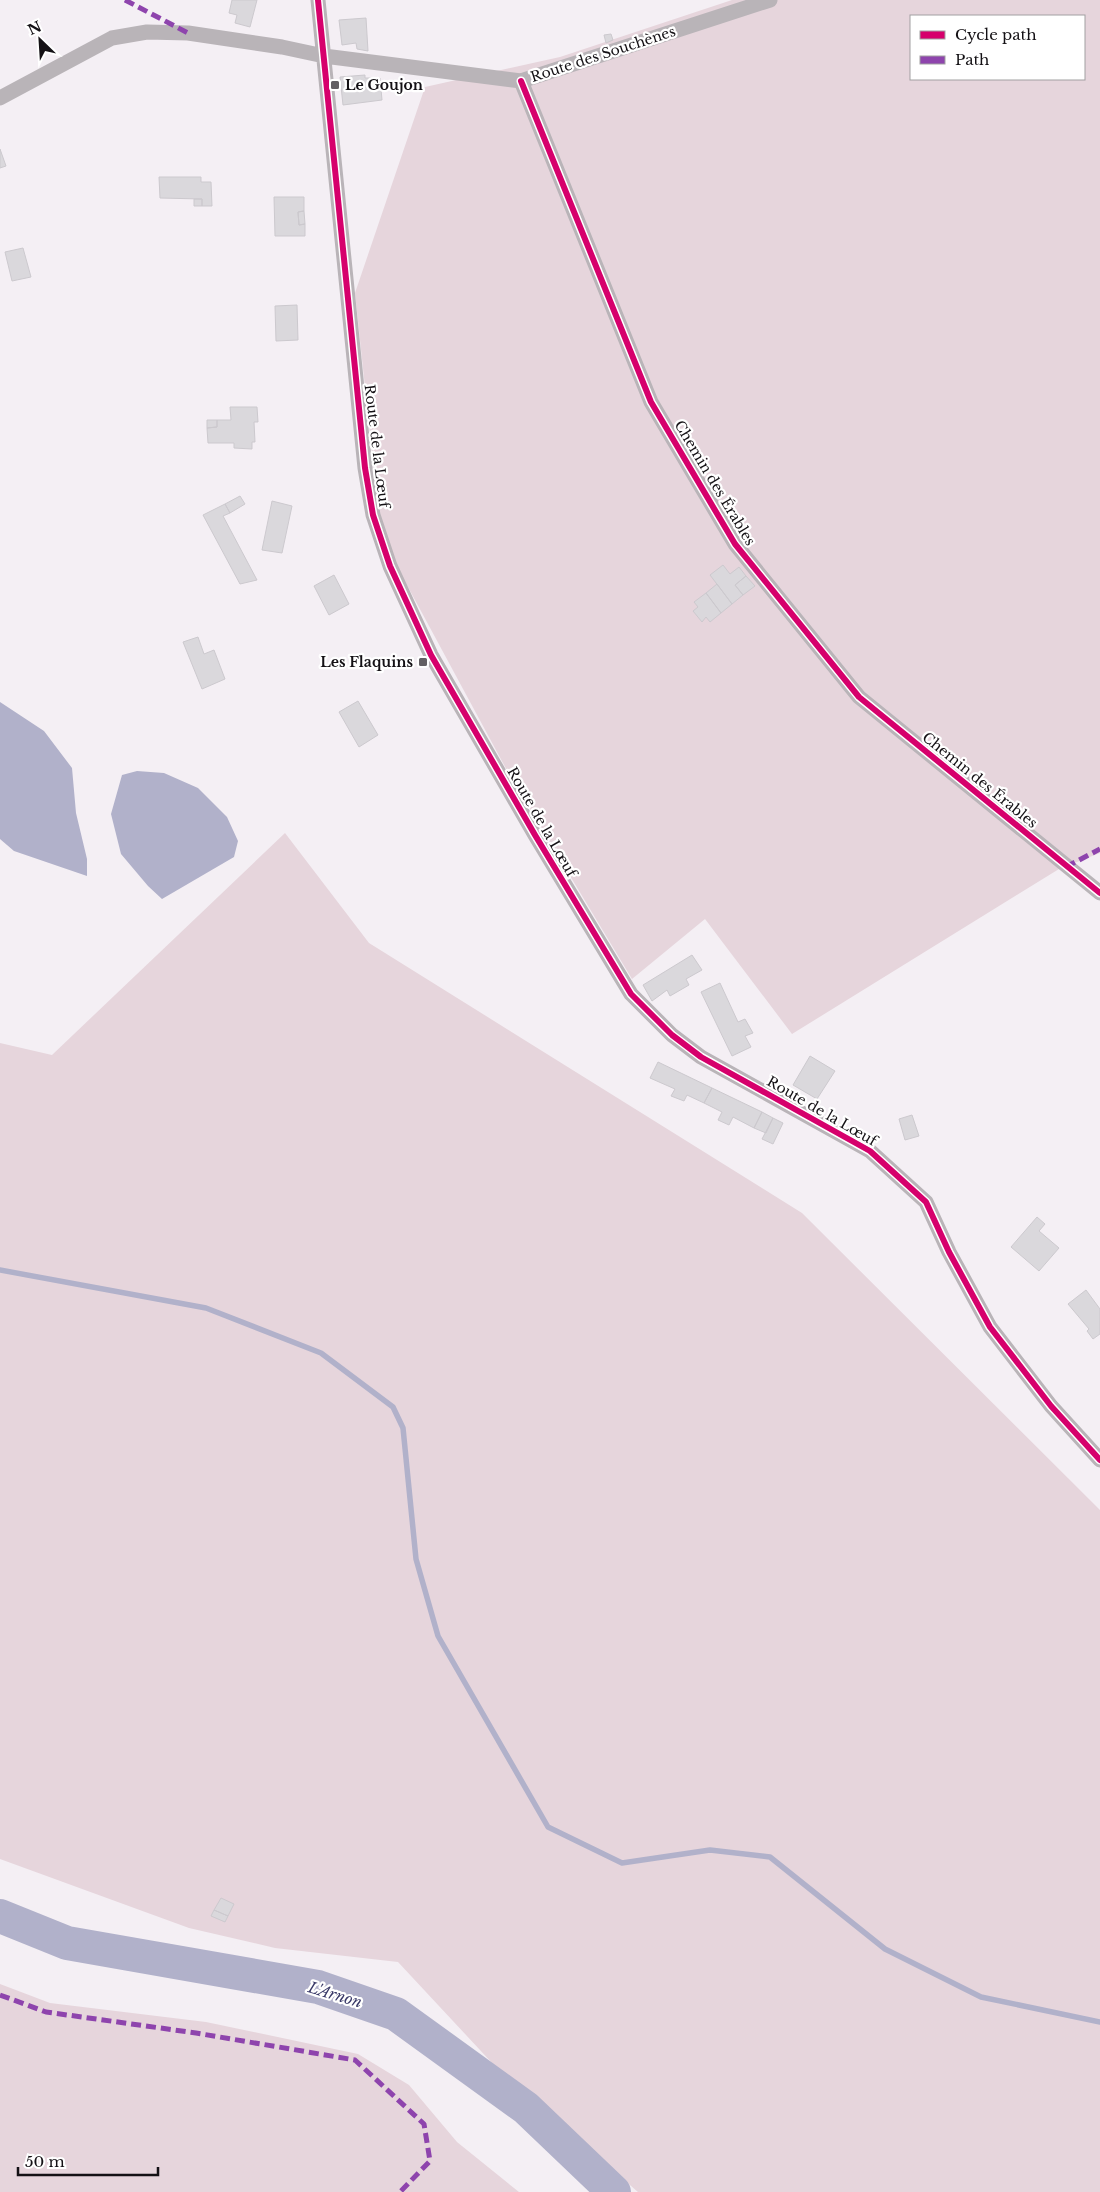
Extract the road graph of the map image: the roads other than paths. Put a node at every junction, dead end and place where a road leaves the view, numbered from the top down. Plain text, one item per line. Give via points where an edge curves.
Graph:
1 (318, 0) edge
2 (770, 0) edge
3 (324, 56) junction
4 (521, 80) junction
5 (0, 98) edge
6 (1100, 893) edge
7 (1100, 1460) edge

1 - 3 street, Route de la Lœuf
2 - 4 street, Route des Souchènes
3 - 4 street, Route des Souchènes
3 - 5 street, Route des Souchènes via 197,35 147,32 112,38
3 - 7 street, Route de la Lœuf via 364,468 373,515 390,566 431,655 631,994 672,1036 701,1057 870,1151 926,1202 990,1327 1051,1406
4 - 6 street, Chemin des Érables via 651,402 735,544 859,697

